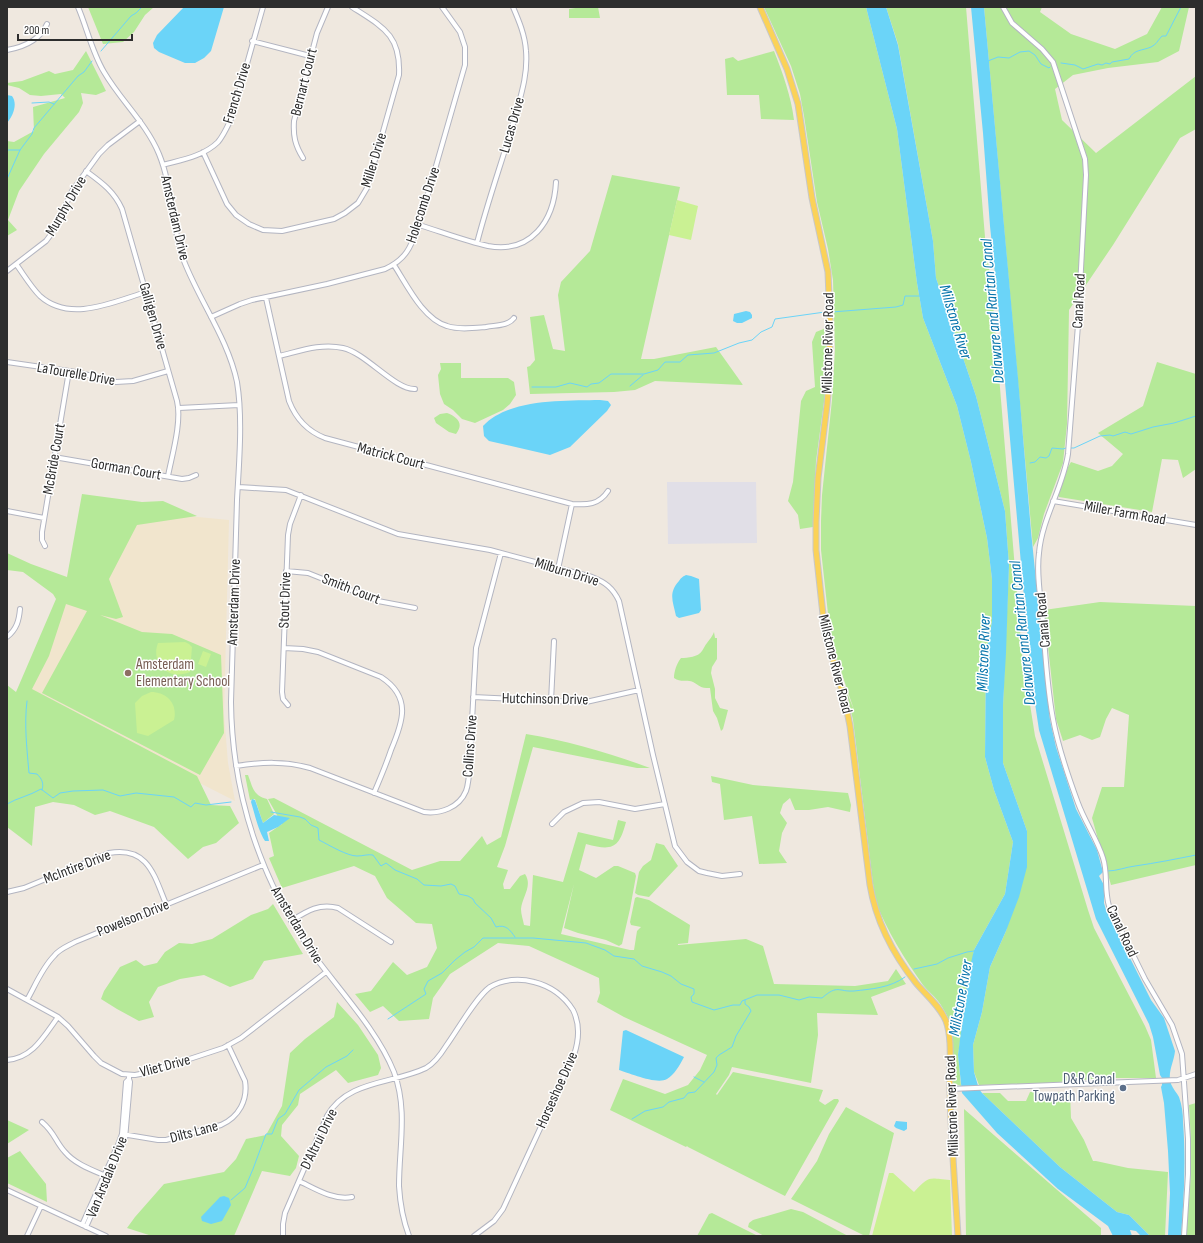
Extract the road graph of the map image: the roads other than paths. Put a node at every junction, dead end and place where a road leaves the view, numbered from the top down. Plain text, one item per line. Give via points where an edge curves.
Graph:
1 (78, 7) edge
2 (263, 7) edge
3 (328, 7) edge
4 (352, 7) edge
5 (442, 7) edge
6 (513, 7) edge
7 (760, 7) edge
8 (1003, 7) edge
9 (48, 24) dead end
10 (252, 41) junction
11 (7, 50) edge
12 (310, 56) junction
13 (140, 121) junction
14 (203, 152) junction
15 (303, 158) dead end
16 (163, 166) junction
17 (86, 171) junction
18 (556, 182) dead end
19 (419, 225) junction
20 (477, 243) junction
21 (16, 264) junction
22 (394, 265) junction
23 (7, 270) edge
24 (146, 292) junction
25 (266, 298) junction
26 (211, 316) junction
27 (514, 318) dead end
28 (279, 356) junction
29 (7, 362) edge
30 (69, 371) junction
31 (168, 371) junction
32 (415, 389) dead end
33 (239, 405) junction
34 (179, 408) junction
35 (54, 457) junction
36 (196, 475) dead end
37 (168, 476) junction
38 (238, 487) junction
39 (608, 491) dead end
40 (301, 496) junction
41 (1053, 501) junction
42 (572, 504) junction
43 (7, 511) edge
44 (44, 518) junction
45 (1196, 525) edge
46 (45, 546) dead end
47 (501, 553) junction
48 (558, 569) junction
49 (286, 571) junction
50 (20, 608) dead end
51 (415, 608) dead end
52 (7, 636) edge
53 (554, 641) dead end
54 (284, 648) junction
55 (639, 690) junction
56 (473, 697) junction
57 (551, 701) junction
58 (288, 705) dead end
59 (236, 766) junction
60 (374, 793) junction
61 (664, 804) junction
62 (552, 824) dead end
63 (263, 865) junction
64 (740, 874) dead end
65 (7, 892) edge
66 (166, 904) junction
67 (291, 921) junction
68 (391, 942) dead end
69 (326, 972) junction
70 (7, 989) edge
71 (27, 1000) junction
72 (58, 1017) junction
73 (228, 1045) junction
74 (7, 1060) edge
75 (1196, 1074) edge
76 (129, 1077) junction
77 (395, 1078) junction
78 (1184, 1079) junction
79 (950, 1090) junction
80 (42, 1122) dead end
81 (124, 1134) junction
82 (106, 1176) junction
83 (299, 1181) junction
84 (7, 1190) edge
85 (352, 1197) dead end
86 (41, 1206) junction
87 (84, 1226) junction
88 (27, 1236) edge
89 (106, 1236) edge
90 (283, 1236) edge
91 (409, 1236) edge
92 (474, 1236) edge
93 (958, 1236) edge
94 (1184, 1236) edge

1 - 13 street, Amsterdam Drive via 103,70
2 - 10 street, French Drive
3 - 12 street, Bernart Court
4 - 14 street, Miller Drive via 380,24 390,34 400,64 399,76 367,188 358,203 334,219 282,231 263,230 236,215 227,204
5 - 19 street, Holecomb Drive via 460,32 465,48 465,65
6 - 20 street, Lucas Drive via 523,30 526,75
7 - 79 main road, Millstone River Road via 795,93 828,279 829,382 818,478 816,522 823,622 848,713 875,910 881,927 902,962 946,1021 949,1033
8 - 41 street, Canal Road via 1012,23 1053,62 1086,164 1068,454
9 - 11 street via 40,37
10 - 12 street
10 - 14 street, French Drive via 226,131 217,142
12 - 15 street, Bernart Court via 293,132
13 - 16 street, Amsterdam Drive
13 - 17 street, Murphy Drive via 104,149
14 - 16 street, French Drive
16 - 26 street, Amsterdam Drive via 181,253
17 - 21 street, Murphy Drive via 72,191 49,238
17 - 24 street, Galligen Drive via 108,188 120,203
18 - 20 street via 548,216 540,229 530,238 506,247
19 - 20 street
19 - 22 street, Holecomb Drive via 411,247
21 - 23 street, Murphy Drive
21 - 24 street via 41,296 64,309 89,308
22 - 25 street, Holecomb Drive
22 - 27 street via 423,309 433,319 447,326 492,326 507,324
24 - 31 street, Galligen Drive
25 - 26 street, Holecomb Drive via 240,304
25 - 28 street, Matrick Court
26 - 33 street, Amsterdam Drive via 232,363
28 - 32 street via 319,346 344,348 354,352 403,387
28 - 42 street, Matrick Court via 292,408 304,425 317,435
29 - 30 street, LaTourelle Drive
30 - 31 street, LaTourelle Drive via 122,382
30 - 35 street, McBride Court
31 - 34 street, Galligen Drive
33 - 34 street
33 - 38 street, Amsterdam Drive
34 - 37 street, Galligen Drive
35 - 37 street, Gorman Court
35 - 44 street, McBride Court
36 - 37 street, Gorman Court via 182,479
38 - 40 street, Milburn Drive via 281,489
38 - 59 street, Amsterdam Drive via 231,702
39 - 42 street, Matrick Court via 594,504
40 - 47 street, Milburn Drive via 398,534
40 - 49 street, Stout Drive via 288,530
41 - 45 street, Miller Farm Road
41 - 78 street, Canal Road via 1040,544 1038,560 1053,720 1078,804 1104,861 1109,906 1176,1034 1182,1054
42 - 48 street
43 - 44 street
44 - 46 street, McBride Court via 42,540
47 - 48 street, Milburn Drive
47 - 56 street, Collins Drive via 477,642
48 - 55 street, Milburn Drive via 600,580 616,595
49 - 51 street, Smith Court via 308,574 378,601
49 - 54 street, Stout Drive
50 - 52 street via 15,630
53 - 57 street
54 - 58 street, Stout Drive via 282,692 283,699
54 - 60 street via 318,652 381,677 396,691 402,706 402,723
55 - 57 street, Hutchinson Drive via 586,702
55 - 61 street, Milburn Drive
56 - 57 street, Hutchinson Drive
56 - 60 street, Collins Drive via 469,776 466,791 459,801 449,809 431,813
59 - 60 street, Collins Drive via 271,762 301,765
59 - 63 street, Amsterdam Drive via 248,820
61 - 62 street via 635,809 599,802 583,803 564,812
61 - 64 street, Milburn Drive via 675,846 687,862 699,870 714,875
63 - 66 street, Powelson Drive
63 - 67 street, Amsterdam Drive
65 - 66 street, McIntire Drive via 24,888 119,851 133,853 143,859 152,871
66 - 71 street, Powelson Drive via 60,950 46,966
67 - 68 street via 316,907 338,908
67 - 69 street, Amsterdam Drive
69 - 73 street, Vliet Drive via 241,1038
69 - 77 street, Amsterdam Drive via 376,1038
70 - 71 street, Vliet Drive
71 - 72 street, Vliet Drive
72 - 74 street via 28,1054
72 - 76 street, Vliet Drive via 101,1063
73 - 76 street, Vliet Drive via 214,1052
73 - 81 street, Dilts Lane via 246,1086 243,1103 228,1122 173,1140
75 - 78 street
76 - 81 street, Van Arsdale Drive via 126,1082
77 - 83 street, D'Altrui Drive via 352,1092 335,1105 327,1116
77 - 91 street, Amsterdam Drive via 402,1116 400,1197
77 - 92 street, Horseshoe Drive via 426,1068 433,1063 476,1002 487,990 500,983 519,979 541,984 557,993 573,1011 578,1024 578,1043 574,1055 503,1208 494,1221
78 - 79 street
78 - 94 street, Canal Road via 1188,1139
79 - 93 main road, Millstone River Road
80 - 82 street via 51,1129 72,1159
81 - 82 street, Van Arsdale Drive
82 - 87 street, Van Arsdale Drive
83 - 85 street via 337,1197
83 - 90 street, D'Altrui Drive via 285,1213 282,1224
84 - 86 street
86 - 87 street
86 - 88 street
87 - 89 street

